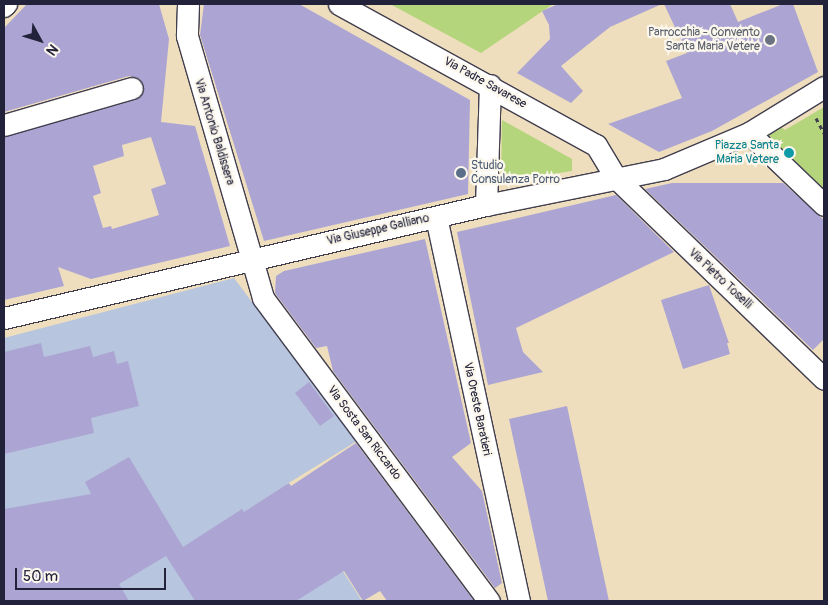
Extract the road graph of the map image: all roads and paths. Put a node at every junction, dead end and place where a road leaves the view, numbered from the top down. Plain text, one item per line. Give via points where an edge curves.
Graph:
1 (188, 4) edge
2 (340, 4) edge
3 (490, 85) junction
4 (824, 87) edge
5 (132, 88) dead end
6 (820, 115) dead end
7 (816, 118) junction
8 (809, 122) dead end
9 (4, 125) edge
10 (749, 133) junction
11 (824, 133) edge
12 (616, 178) junction
13 (824, 204) edge
14 (486, 205) junction
15 (436, 217) junction
16 (252, 258) junction
17 (4, 318) edge
18 (824, 379) edge
19 (489, 601) edge
20 (519, 601) edge

1 - 16 street, Via Antonio Baldissera via 187,36
2 - 3 street, Via Padre Savarese
3 - 12 street, Via Padre Savarese via 596,145
3 - 14 street
4 - 10 street
5 - 9 street
6 - 7 path
7 - 8 path
7 - 11 path
10 - 12 street, Via Giuseppe Galliano via 664,169
10 - 13 street
12 - 14 street, Via Giuseppe Galliano
12 - 18 street, Via Pietro Toselli
14 - 15 street, Via Giuseppe Galliano
15 - 16 street, Via Giuseppe Galliano
15 - 20 street, Via Oreste Baratieri
16 - 17 street, Via Giuseppe Galliano
16 - 19 street, Via Sosta San Riccardo via 263,298

